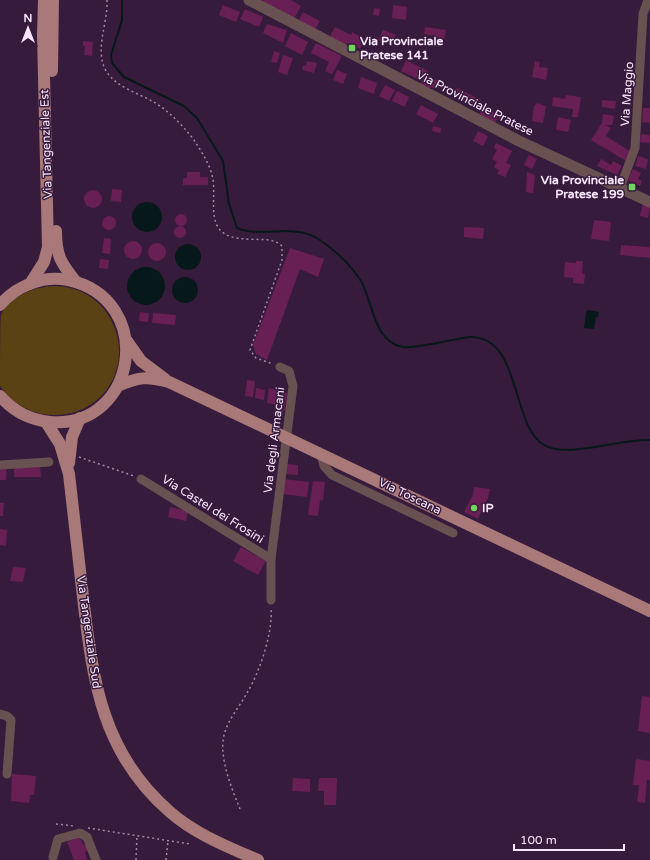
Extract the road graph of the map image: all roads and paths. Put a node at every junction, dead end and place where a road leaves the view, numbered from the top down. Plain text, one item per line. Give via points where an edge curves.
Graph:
1 (44, 0) edge
2 (53, 0) edge
3 (107, 0) edge
4 (248, 0) edge
5 (648, 0) edge
6 (620, 188) junction
7 (650, 202) edge
8 (76, 282) junction
9 (30, 284) junction
10 (0, 305) edge
11 (127, 341) junction
12 (280, 367) joint
13 (169, 382) junction
14 (118, 386) junction
15 (0, 396) edge
16 (80, 418) junction
17 (46, 422) junction
18 (286, 438) junction
19 (321, 454) junction
20 (79, 455) dead end
21 (49, 462) dead end
22 (0, 465) edge
23 (69, 474) junction
24 (141, 479) joint
25 (453, 533) dead end
26 (271, 559) junction
27 (271, 600) joint
28 (650, 611) edge
29 (0, 714) edge
30 (7, 774) dead end
31 (240, 809) dead end
32 (56, 824) dead end
33 (77, 826) dead end
34 (85, 828) dead end
35 (138, 836) junction
36 (168, 841) junction
37 (190, 844) dead end
38 (53, 856) dead end
39 (96, 860) edge
40 (136, 860) edge
41 (166, 860) edge
42 (258, 860) edge

1 - 9 main road, Via Tangenziale Est via 48,247 44,262
2 - 8 main road, Via Tangenziale Est via 56,248 62,264
3 - 12 path via 101,56 109,75 122,86 163,108 194,140 213,176 215,219 222,232 231,237 275,242 282,246 282,260 250,350 256,358
4 - 6 street, Via Provinciale Pratese via 520,141
5 - 6 street, Via Maggio via 644,14 635,148
6 - 7 street, Via Provinciale Pratese
8 - 9 main road via 53,279
8 - 11 main road via 98,293 110,304 121,321
9 - 10 main road via 11,294
11 - 13 main road, Via Toscana via 141,361
11 - 14 main road via 126,364
12 - 18 street, Via degli Armacani via 289,371 292,380
13 - 14 main road, Via Toscana via 140,378
13 - 18 main road, Via Toscana
14 - 16 main road via 98,408
15 - 17 main road via 23,414
16 - 17 main road
16 - 23 main road, Via Tangenziale Sud via 72,437
17 - 23 main road, Via Tangenziale Sud via 60,444
18 - 19 main road, Via Toscana
18 - 26 street, Via degli Armacani
19 - 25 street via 326,470 332,475
19 - 28 main road, Via Toscana
20 - 24 path via 83,460
21 - 22 street
23 - 42 main road, Via Tangenziale Sud via 93,669 103,712 119,748 132,771 171,813 208,837
24 - 26 street, Via Castel dei Frosini
26 - 27 street, Via degli Armacani
27 - 31 path via 272,618 267,643 248,691 226,726 223,741 226,762
29 - 30 street via 11,720
32 - 33 path
34 - 35 path
35 - 36 path
35 - 40 path
36 - 37 path
36 - 41 path
38 - 39 street via 58,839 80,833 87,837

